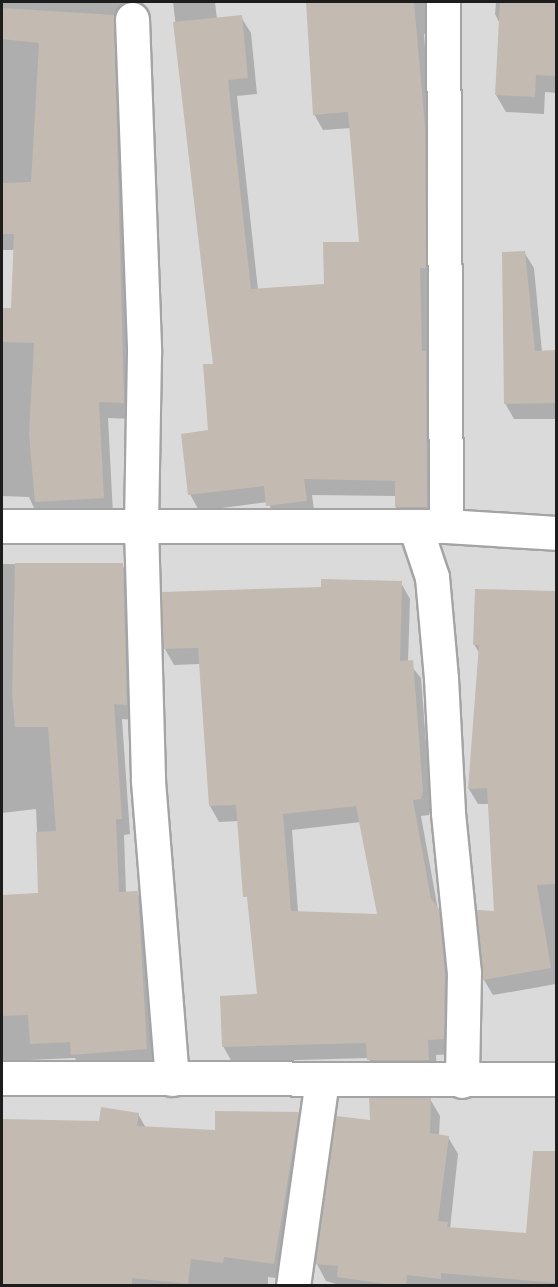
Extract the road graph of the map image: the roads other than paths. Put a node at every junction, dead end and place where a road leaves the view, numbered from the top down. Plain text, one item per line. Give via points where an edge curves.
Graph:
1 (443, 2) edge
2 (132, 19) dead end
3 (2, 526) edge
4 (141, 526) junction
5 (430, 526) junction
6 (556, 533) edge
7 (2, 1078) edge
8 (172, 1079) junction
9 (556, 1079) edge
10 (322, 1080) junction
11 (462, 1080) junction
12 (293, 1286) edge

1 - 5 street
2 - 4 street via 144,353
3 - 4 street
4 - 5 street
4 - 8 street via 148,781
5 - 6 street
5 - 11 street via 448,813 464,972
7 - 8 street
8 - 10 street
9 - 11 street
10 - 11 street
10 - 12 street

